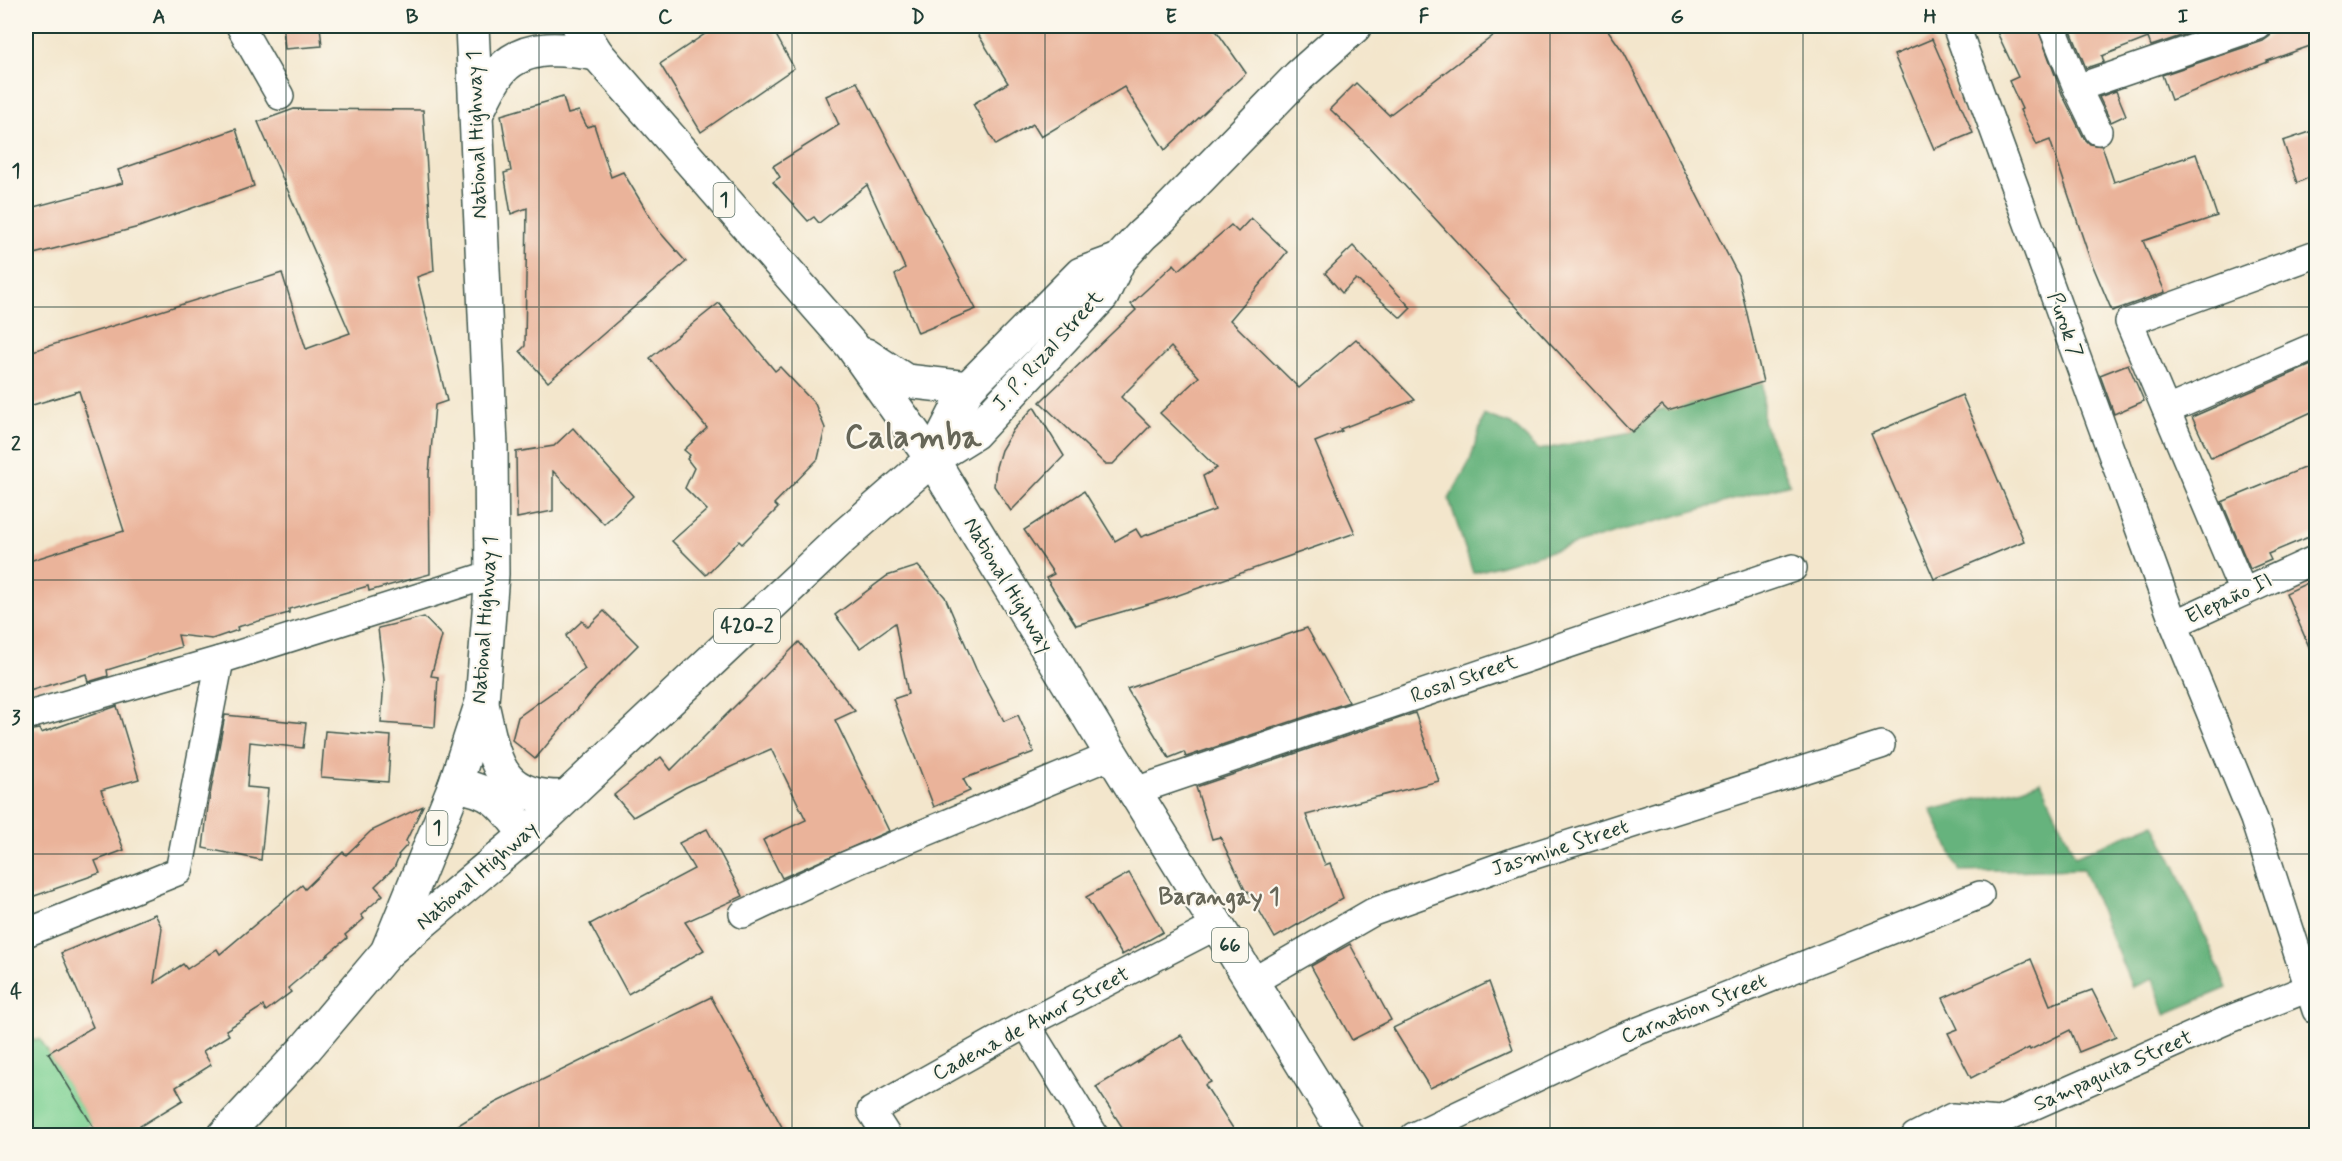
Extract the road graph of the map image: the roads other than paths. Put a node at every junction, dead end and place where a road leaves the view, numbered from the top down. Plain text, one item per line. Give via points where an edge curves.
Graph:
1 (240, 26) edge
2 (472, 26) edge
3 (579, 26) edge
4 (1355, 26) edge
5 (1956, 26) edge
6 (2052, 26) edge
7 (2258, 26) edge
8 (597, 54) junction
9 (2077, 88) junction
10 (280, 96) dead end
11 (476, 114) junction
12 (2098, 131) dead end
13 (2316, 254) edge
14 (1119, 260) junction
15 (852, 346) junction
16 (2316, 346) edge
17 (968, 388) junction
18 (2167, 410) junction
19 (932, 459) junction
20 (2316, 559) edge
21 (1793, 568) dead end
22 (492, 574) junction
23 (2243, 592) junction
24 (2175, 624) junction
25 (220, 660) junction
26 (482, 702) junction
27 (26, 716) edge
28 (1881, 745) dead end
29 (1112, 755) junction
30 (455, 785) junction
31 (1135, 791) junction
32 (566, 797) junction
33 (526, 835) junction
34 (1980, 895) dead end
35 (743, 914) dead end
36 (1218, 926) junction
37 (26, 933) edge
38 (387, 952) junction
39 (1252, 982) junction
40 (2313, 999) edge
41 (1026, 1024) junction
42 (224, 1136) edge
43 (886, 1136) edge
44 (1095, 1136) edge
45 (1347, 1136) edge
46 (1414, 1136) edge
47 (1915, 1136) edge

1 - 10 street
2 - 11 main road, National Highway 1 / 1
3 - 8 main road, 1
4 - 14 main road, J. P. Rizal Street / 420-2 via 1299,76
5 - 24 street, Purok 7
6 - 9 street
7 - 9 street
8 - 11 main road via 558,48 526,53 503,69
8 - 15 main road, 1
9 - 12 street
11 - 22 main road, National Highway 1 / 1 via 491,446
13 - 18 street via 2129,322
14 - 17 main road, J. P. Rizal Street / 420-2 via 1081,274
14 - 19 main road, J. P. Rizal Street / 420-2 via 1102,296 974,432
15 - 17 main road via 906,381
15 - 19 main road, 1
16 - 18 street
17 - 19 main road, J. P. Rizal Street / 420-2
18 - 23 street
19 - 29 main road, National Highway / 66
19 - 32 main road, National Highway / 420-2 via 843,537
20 - 23 street, Elepaño II
21 - 31 street, Rosal Street
22 - 25 street
22 - 26 main road, National Highway 1 / 1
23 - 24 street, Elepaño II
24 - 40 street, Purok 7 via 2254,819
25 - 27 street
25 - 37 street via 178,871
26 - 30 main road, National Highway 1 / 1
26 - 32 main road, National Highway / 1 via 495,760 507,779 534,795
28 - 39 street, Jasmine Street via 1519,860 1373,912
29 - 31 main road, National Highway / 66
29 - 35 street via 847,865
30 - 33 main road, 1 via 476,788 494,798
30 - 38 main road, National Highway 1 / 1
31 - 36 main road, National Highway / 66
32 - 33 main road, National Highway / 420-2
33 - 38 main road, National Highway / 420-2
34 - 46 street, Carnation Street via 1613,1041
36 - 39 main road, National Highway / 66
36 - 41 street, Cadena de Amor Street
38 - 42 main road, National Highway 1 / 1
39 - 45 main road, National Highway / 66
40 - 47 street, Sampaguita Street via 2225,1021 1999,1121 1952,1117
41 - 43 street, Cadena de Amor Street via 872,1111
41 - 44 street

